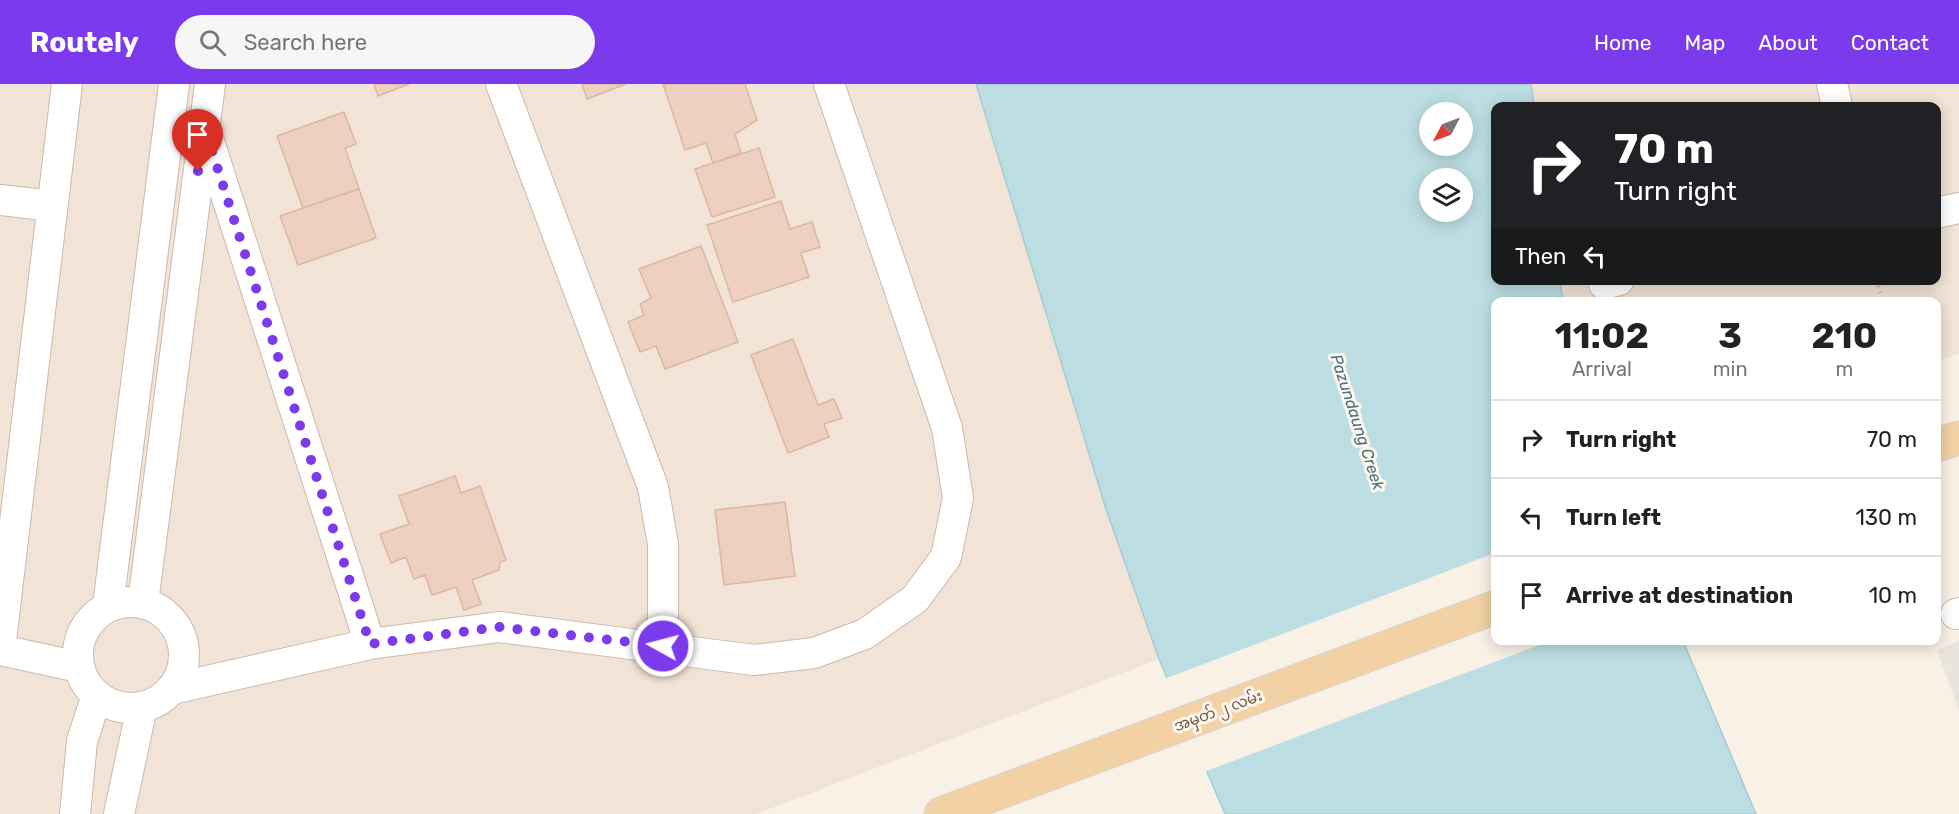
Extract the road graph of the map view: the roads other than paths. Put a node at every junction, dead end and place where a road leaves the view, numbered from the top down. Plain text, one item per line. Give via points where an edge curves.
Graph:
1 (67, 84) edge
2 (174, 84) edge
3 (210, 84) edge
4 (501, 84) edge
5 (828, 84) edge
6 (1832, 84) edge
7 (1836, 102) edge
8 (204, 126) junction
9 (0, 200) edge
10 (52, 206) junction
11 (1959, 208) edge
12 (1941, 212) edge
13 (1959, 438) edge
14 (1941, 443) edge
15 (143, 603) junction
16 (108, 606) junction
17 (1491, 609) edge
18 (370, 644) junction
19 (663, 646) junction
20 (0, 650) edge
21 (79, 667) junction
22 (172, 689) junction
23 (97, 695) junction
24 (142, 707) junction
25 (75, 814) edge
26 (119, 814) edge
27 (941, 814) edge

1 - 10 street
2 - 16 street
3 - 8 street
4 - 19 street via 653,487 663,544
5 - 19 street via 948,428 958,498 946,557 915,599 865,634 814,653 754,660
6 - 7 street
8 - 15 street
8 - 18 street
9 - 10 street
10 - 20 street
11 - 12 street
13 - 14 main road
15 - 16 street
15 - 22 street via 174,622 182,638 185,656
16 - 21 street via 83,631
17 - 27 main road, အမှတ် ၂ လမ်း
18 - 19 street via 499,627
18 - 22 street
20 - 21 street
21 - 23 street
22 - 24 street via 158,701
23 - 24 street via 118,706
23 - 25 street via 82,741
24 - 26 street

